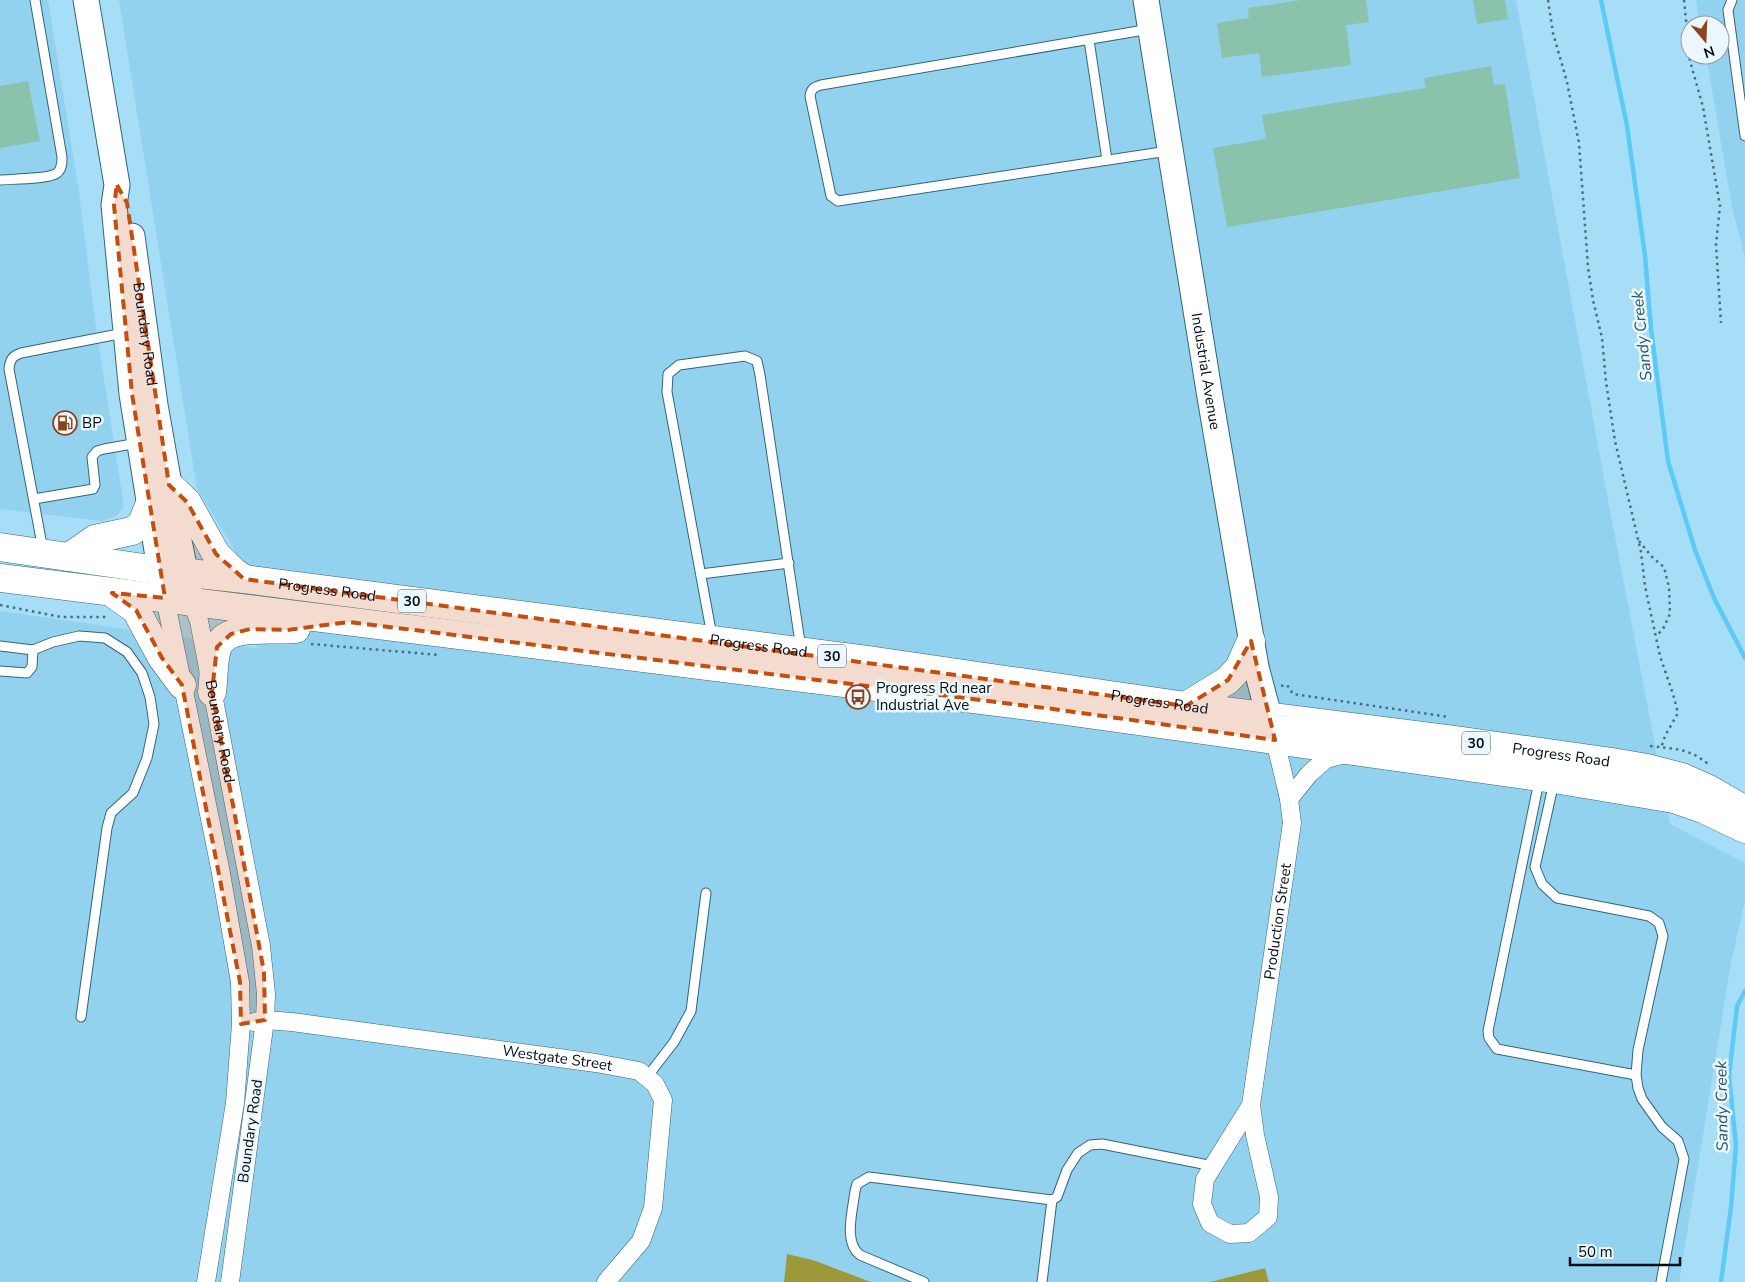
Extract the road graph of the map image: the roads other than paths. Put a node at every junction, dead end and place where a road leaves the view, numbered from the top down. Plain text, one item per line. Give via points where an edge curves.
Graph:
1 (35, 0) edge
2 (86, 0) edge
3 (1146, 0) edge
4 (1732, 0) edge
5 (1151, 29) junction
6 (1089, 40) junction
7 (1745, 136) edge
8 (1171, 150) junction
9 (1107, 160) junction
10 (0, 180) edge
11 (117, 185) junction
12 (126, 332) junction
13 (140, 443) junction
14 (169, 485) junction
15 (34, 499) junction
16 (149, 506) junction
17 (0, 547) edge
18 (56, 555) junction
19 (789, 564) junction
20 (172, 571) junction
21 (702, 574) junction
22 (0, 578) edge
23 (244, 579) junction
24 (112, 593) junction
25 (178, 600) junction
26 (349, 622) junction
27 (713, 641) junction
28 (1251, 641) junction
29 (0, 646) edge
30 (33, 650) junction
31 (801, 652) junction
32 (0, 671) edge
33 (182, 685) junction
34 (212, 692) junction
35 (1186, 706) junction
36 (1272, 728) junction
37 (1355, 751) junction
38 (1547, 778) junction
39 (1289, 799) junction
40 (1745, 810) edge
41 (1745, 829) edge
42 (706, 893) dead end
43 (81, 1017) dead end
44 (265, 1020) junction
45 (241, 1024) junction
46 (1636, 1075) junction
47 (647, 1078) junction
48 (1251, 1105) junction
49 (1213, 1166) junction
50 (1052, 1200) junction
51 (206, 1282) edge
52 (230, 1282) edge
53 (606, 1282) edge
54 (924, 1282) edge
55 (1042, 1282) edge
56 (1661, 1282) edge

1 - 10 lane via 62,166 49,176
2 - 11 main road, Boundary Road
3 - 5 main road, Industrial Avenue
4 - 7 lane via 1728,10
5 - 6 lane
5 - 8 main road, Industrial Avenue
6 - 9 lane
6 - 9 lane via 815,86 810,96 831,196 838,202
8 - 9 lane
8 - 28 main road, Industrial Avenue
11 - 12 main road, Boundary Road via 114,205
11 - 14 main road, Boundary Road via 127,203 141,290 150,378
12 - 13 main road, Boundary Road
12 - 15 lane via 21,353 10,361
13 - 15 lane via 97,451 92,457 93,489
13 - 16 main road, Boundary Road
14 - 20 main road, Boundary Road
14 - 23 main road via 187,502 216,554
15 - 18 lane
16 - 18 main road via 141,525 132,531 95,539
16 - 20 main road, Boundary Road
17 - 18 main road, Progress Road / 30
18 - 20 main road, Progress Road / 30
19 - 21 lane
19 - 21 lane via 760,375 757,361 745,356 679,364 668,374 667,392
19 - 31 lane
20 - 23 main road, Progress Road / 30
20 - 25 main road, Boundary Road
21 - 27 lane
22 - 24 main road, Progress Road / 30
23 - 27 main road, Progress Road / 30
24 - 25 main road, Progress Road / 30
24 - 33 main road via 136,610 162,658
25 - 26 main road, Progress Road / 30
25 - 33 street, Boundary Road
25 - 34 street, Boundary Road via 199,621
26 - 34 main road via 287,630 250,629 231,634 217,647
26 - 36 main road, Progress Road / 30 via 1053,709
27 - 31 main road, Progress Road / 30
28 - 35 main road via 1239,668 1228,680
28 - 36 main road, Industrial Avenue
29 - 30 lane
30 - 32 lane via 32,667 27,673
30 - 43 lane via 79,636 105,638 127,652 142,673 154,724 147,758 133,793 111,813 107,828
31 - 35 main road, Progress Road / 30
33 - 45 street, Boundary Road via 240,982
34 - 44 street, Boundary Road via 261,946
35 - 36 main road, Progress Road / 30
36 - 37 main road, Progress Road / 30
36 - 39 street, Production Street
36 - 40 main road, Progress Road / 30 via 1592,760 1656,770 1709,789
37 - 38 main road, Progress Road / 30
37 - 39 street via 1326,759
38 - 41 main road, Progress Road / 30 via 1674,798
38 - 46 lane via 1535,867 1542,884 1557,898 1649,916 1659,923 1663,936 1638,1050
38 - 46 lane via 1488,1031 1489,1038 1497,1049
39 - 48 street, Production Street via 1292,823
42 - 47 lane via 691,1011 674,1042
44 - 45 street, Westgate Street
44 - 47 street, Westgate Street via 596,1063 639,1071
44 - 52 street, Boundary Road
45 - 51 street, Boundary Road via 235,1103
46 - 56 lane via 1642,1099 1662,1127 1678,1141 1684,1159
47 - 53 street, Westgate Street via 655,1084 663,1100 653,1208 641,1241
48 - 49 street, Production Street
48 - 49 street, Production Street via 1269,1197 1268,1217 1249,1233 1230,1234 1210,1223 1202,1204 1205,1180
49 - 50 lane via 1102,1144 1090,1145 1078,1153 1066,1170 1057,1197
50 - 54 lane via 869,1177 861,1180 857,1184 854,1201 850,1239 853,1248 860,1255
50 - 55 lane

